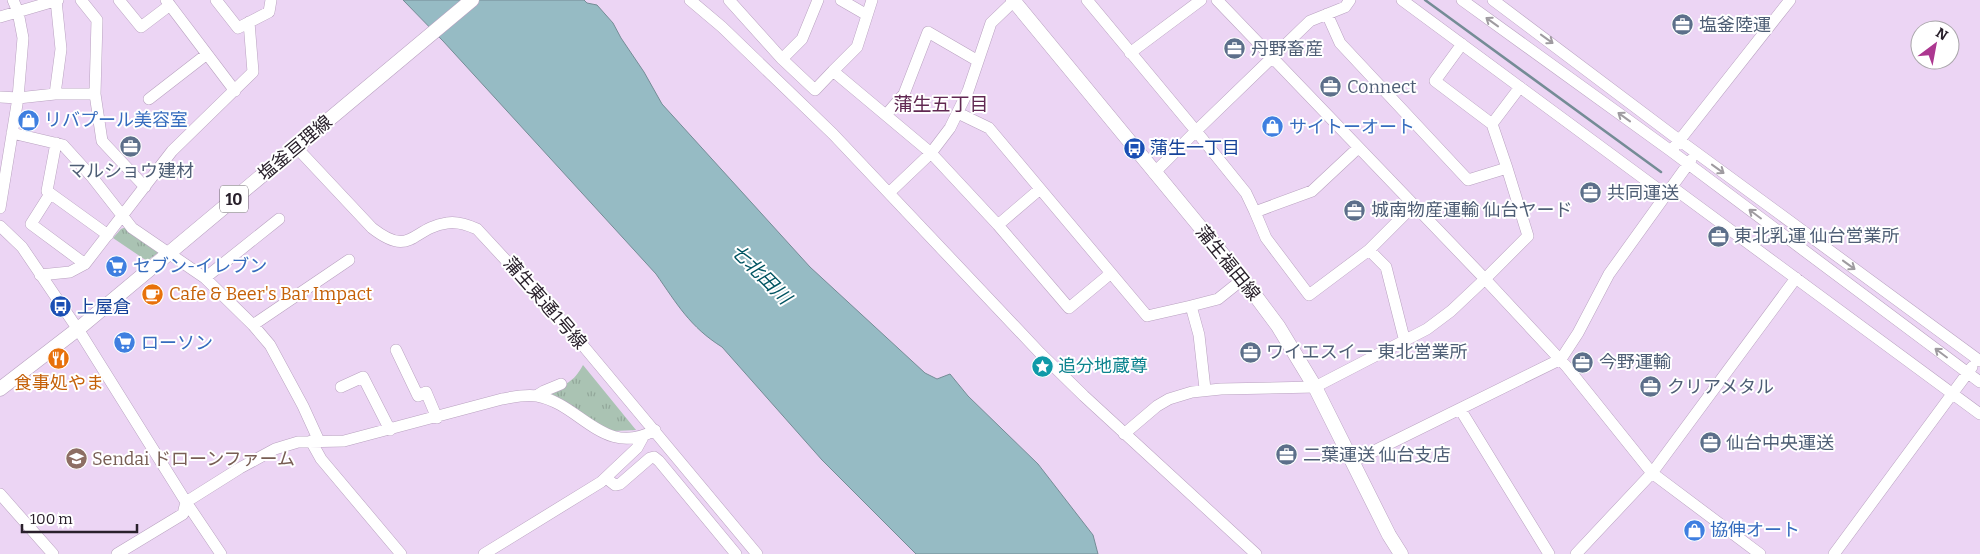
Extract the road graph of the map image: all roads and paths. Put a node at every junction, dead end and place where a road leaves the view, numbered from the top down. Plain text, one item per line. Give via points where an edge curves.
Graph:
1 (13, 0) edge
2 (57, 0) edge
3 (81, 0) edge
4 (119, 0) edge
5 (216, 0) edge
6 (271, 0) edge
7 (472, 0) edge
8 (690, 0) edge
9 (729, 0) edge
10 (818, 0) edge
11 (840, 0) edge
12 (872, 0) edge
13 (1014, 0) edge
14 (1088, 0) edge
15 (1201, 0) edge
16 (1217, 0) edge
17 (1350, 0) edge
18 (1402, 0) edge
19 (1462, 0) edge
20 (1493, 0) edge
21 (1790, 0) edge
22 (168, 3) edge
23 (18, 12) junction
24 (1327, 14) junction
25 (867, 15) junction
26 (0, 16) edge
27 (248, 22) junction
28 (1462, 44) junction
29 (1130, 53) junction
30 (207, 54) junction
31 (1272, 58) junction
32 (782, 59) junction
33 (978, 61) junction
34 (834, 71) junction
35 (1520, 87) junction
36 (236, 91) junction
37 (55, 94) junction
38 (95, 94) junction
39 (0, 97) edge
40 (18, 98) junction
41 (149, 100) dead end
42 (958, 113) junction
43 (886, 115) junction
44 (1492, 124) junction
45 (1196, 132) junction
46 (12, 133) junction
47 (1679, 140) junction
48 (56, 143) junction
49 (296, 147) junction
50 (1358, 148) junction
51 (1671, 151) junction
52 (931, 153) junction
53 (1697, 153) junction
54 (1688, 165) junction
55 (1507, 168) junction
56 (1154, 173) junction
57 (145, 187) junction
58 (1040, 189) junction
59 (1669, 191) junction
60 (890, 192) junction
61 (50, 194) junction
62 (1414, 206) junction
63 (0, 208) edge
64 (1255, 212) junction
65 (122, 216) junction
66 (279, 219) dead end
67 (998, 224) junction
68 (0, 226) edge
69 (108, 235) junction
70 (1369, 250) junction
71 (168, 254) junction
72 (349, 260) dead end
73 (85, 264) junction
74 (1110, 274) junction
75 (40, 275) junction
76 (205, 278) junction
77 (1796, 278) junction
78 (1242, 279) junction
79 (1485, 280) junction
80 (1191, 306) junction
81 (253, 325) junction
82 (77, 329) junction
83 (1405, 342) junction
84 (396, 350) dead end
85 (1561, 359) junction
86 (1979, 360) edge
87 (1968, 373) junction
88 (1980, 382) edge
89 (561, 384) dead end
90 (341, 387) dead end
91 (1315, 387) junction
92 (0, 389) edge
93 (1205, 390) junction
94 (1953, 393) junction
95 (536, 396) junction
96 (1460, 409) junction
97 (1980, 414) edge
98 (437, 418) junction
99 (390, 430) junction
100 (655, 430) junction
101 (1124, 434) junction
102 (643, 437) junction
103 (315, 441) junction
104 (1352, 462) junction
105 (1652, 473) junction
106 (606, 478) junction
107 (0, 494) edge
108 (186, 502) junction
109 (500, 550) edge
110 (53, 554) edge
111 (117, 554) edge
112 (221, 554) edge
113 (401, 554) edge
114 (484, 554) edge
115 (736, 554) edge
116 (757, 554) edge
117 (1256, 554) edge
118 (1401, 554) edge
119 (1549, 554) edge
120 (1576, 554) edge
121 (1760, 554) edge
122 (1834, 554) edge

1 - 23 street
2 - 23 street
2 - 37 street via 61,49
3 - 38 street via 97,20
4 - 22 street via 141,28
5 - 27 street via 238,28
6 - 27 street via 269,12
7 - 49 main road, 塩釜亘理線 / 10
8 - 60 street
9 - 32 street
10 - 32 street via 802,39
11 - 25 street
12 - 25 street
13 - 33 street via 991,23
13 - 56 main road, 蒲生福田線
14 - 29 street
15 - 29 street
16 - 31 street
17 - 24 street via 1345,6
18 - 28 street
51 -> 19 street
20 -> 47 street
21 - 47 street
22 - 30 street
23 - 26 street
23 - 40 street via 23,38
24 - 31 street via 1310,21
24 - 55 street via 1340,43 1468,180
25 - 34 street via 857,47
27 - 36 street via 253,72
28 - 35 street
28 - 44 street via 1435,81
29 - 45 street
30 - 36 street
30 - 41 street
31 - 45 street
31 - 50 street
32 - 34 street via 814,90
33 - 42 street
33 - 43 street via 928,32 904,94
34 - 43 street
35 - 44 street
35 - 59 street
36 - 57 street via 172,151
37 - 38 street
37 - 40 street
38 - 57 street via 102,141
39 - 40 street
40 - 46 street
42 - 52 street
42 - 58 street via 989,128
43 - 52 street
44 - 55 street
45 - 56 street
45 - 64 street via 1246,193
46 - 48 street
46 - 63 street
47 - 51 street
47 - 53 street
48 - 61 street via 47,191
48 - 65 street via 63,145 92,177
49 - 71 main road, 塩釜亘理線 / 10
49 - 100 street, 蒲生東通1号線 via 372,228 395,242 409,241 433,226 448,222 477,229 565,324
50 - 62 street
50 - 64 street via 1312,191
51 - 54 street
52 - 60 street
52 - 67 street
53 - 54 street
53 -> 86 street
54 - 59 street
87 -> 54 street
55 - 79 street via 1528,236
56 - 78 main road, 蒲生福田線
57 - 65 street
58 - 67 street
58 - 74 street
59 - 77 street
59 - 85 street via 1609,274
60 - 101 street via 1040,353
61 - 69 street
61 - 73 street via 31,224
62 - 70 street
62 - 79 street
64 - 70 street via 1266,238 1309,295
65 - 69 street
65 - 71 street via 132,228
66 - 76 street
67 - 74 street via 1069,308
68 - 75 street via 22,247
69 - 73 street
70 - 83 street via 1386,267
71 - 76 street
71 - 82 main road, 塩釜亘理線 / 10
72 - 81 street
73 - 75 street via 70,272
74 - 80 street via 1147,316
75 - 82 street
76 - 81 street
77 - 94 street
77 - 105 street
78 - 80 street via 1218,300
78 - 91 main road, 蒲生福田線 via 1278,326
79 - 83 street via 1451,311
79 - 85 street
80 - 93 street via 1199,335
81 - 103 street via 270,345 303,406
82 - 92 main road, 塩釜亘理線 / 10
82 - 108 street
83 - 91 street
84 - 98 street via 418,396 426,392
85 - 96 street
85 - 105 street
86 - 87 street
87 - 88 street
87 - 94 street
89 - 95 street
90 - 99 street via 363,377
91 - 93 street
91 - 104 main road, 蒲生福田線
93 - 101 street via 1180,395 1157,406
94 - 97 street
94 - 122 street
95 - 98 street via 502,399
95 - 102 street via 563,408 601,433 616,438
96 - 104 street
96 - 119 street
98 - 99 street
99 - 103 street via 344,441
100 - 102 street
100 - 116 street, 蒲生東通1号線
101 - 117 street
102 - 106 street via 637,448
103 - 108 street via 275,449
103 - 113 street via 321,459
104 - 118 main road, 蒲生福田線
105 - 120 street
105 - 121 street
106 - 109 street
106 - 115 street via 615,486 620,484 654,457
107 - 110 street
108 - 111 street via 184,514
108 - 112 street
109 - 114 street

